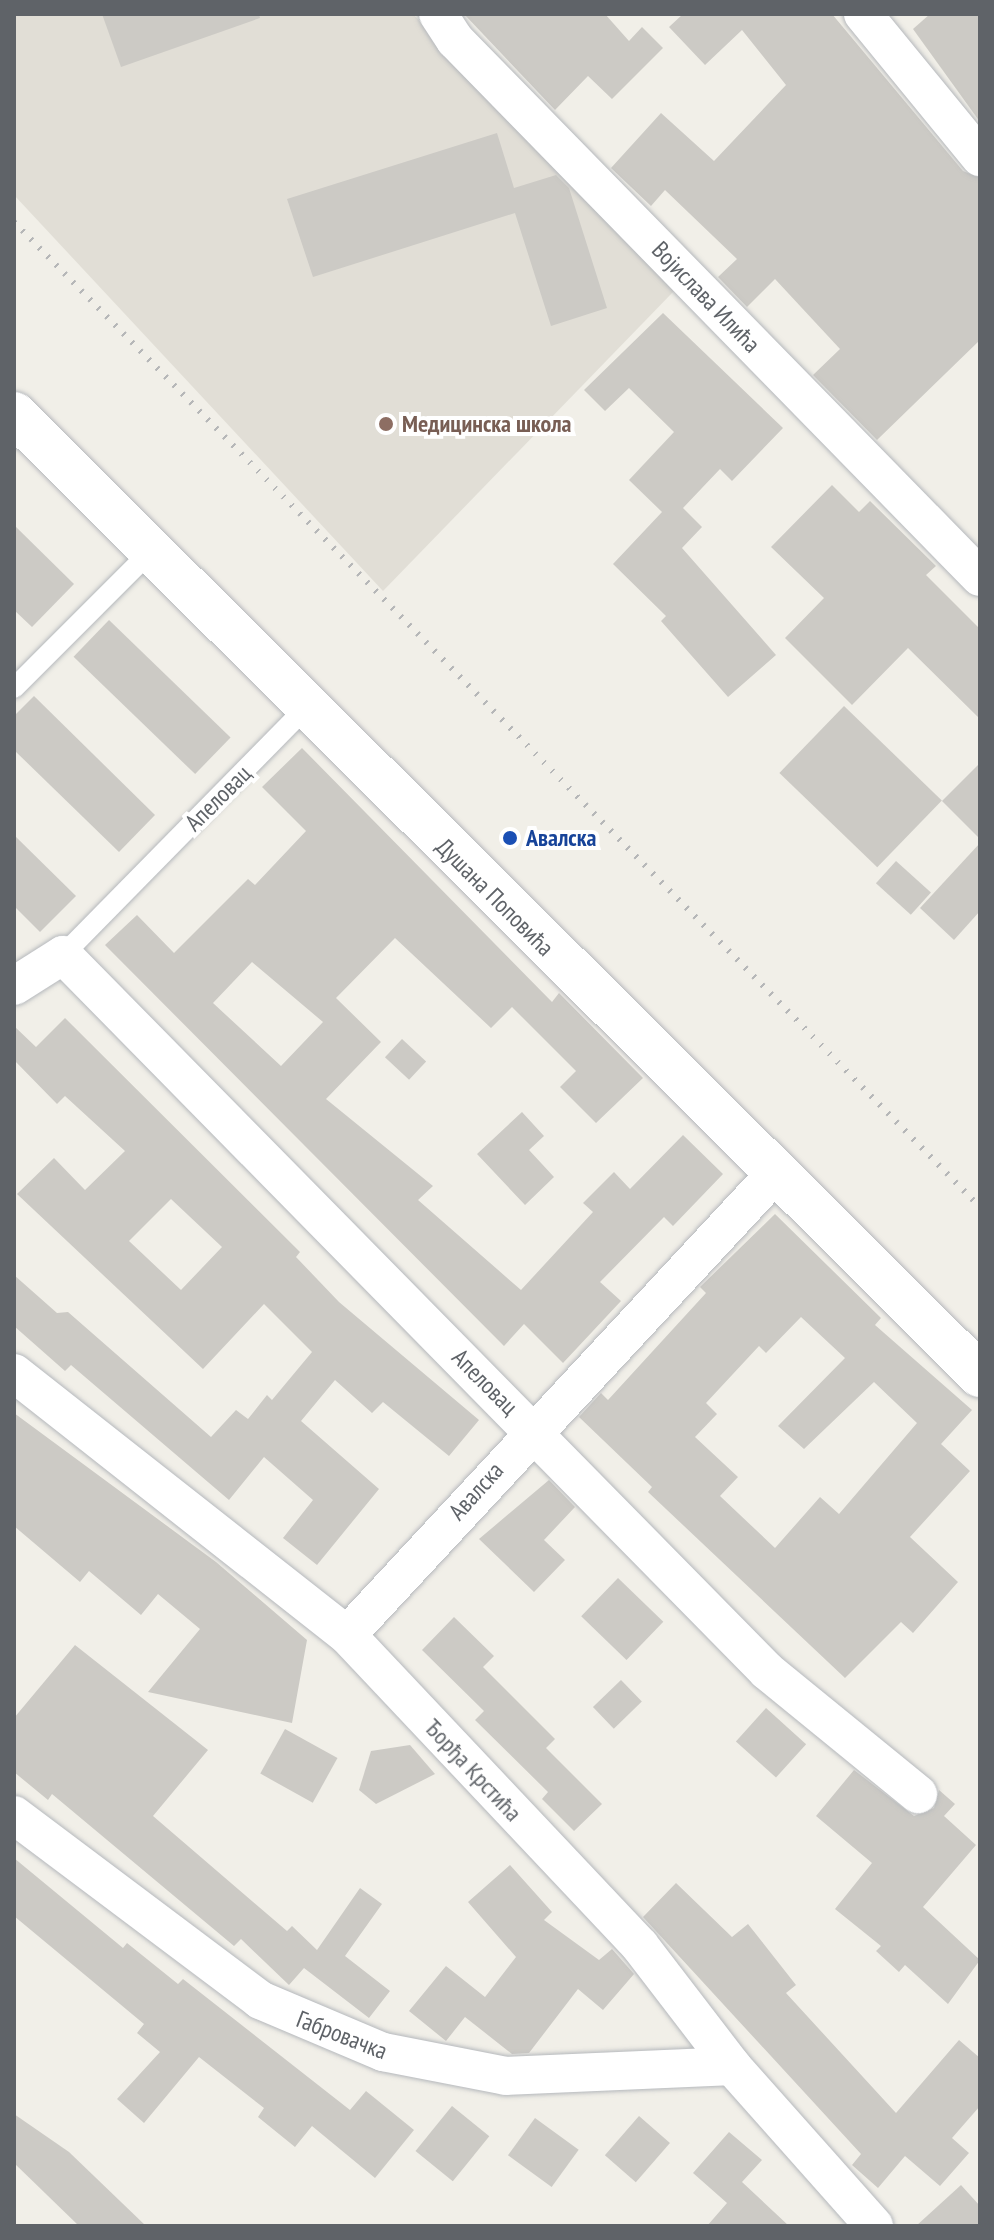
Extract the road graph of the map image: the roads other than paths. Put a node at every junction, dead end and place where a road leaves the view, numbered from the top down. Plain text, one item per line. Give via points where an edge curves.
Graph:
1 (438, 14) edge
2 (863, 14) edge
3 (980, 157) edge
4 (14, 414) edge
5 (149, 553) junction
6 (980, 577) edge
7 (14, 688) edge
8 (305, 709) junction
9 (63, 955) junction
10 (14, 986) edge
11 (774, 1175) junction
12 (14, 1373) edge
13 (980, 1375) edge
14 (531, 1428) junction
15 (347, 1635) junction
16 (918, 1794) dead end
17 (14, 1815) edge
18 (732, 2066) junction
19 (874, 2226) edge

1 - 6 street, Војислава Илића via 455,40
2 - 3 street
4 - 5 street, Душана Поповића
5 - 7 lane
5 - 8 street, Душана Поповића
8 - 9 lane, Апеловац
8 - 11 street, Душана Поповића
9 - 10 street, Апеловац
9 - 14 street, Апеловац
11 - 13 street, Душана Поповића
11 - 14 street, Авалска
12 - 15 street, Ђорђа Крстића
14 - 15 street, Авалска
14 - 16 street, Апеловац via 767,1671
15 - 18 street, Ђорђа Крстића via 640,1946
17 - 18 street, Габровачка via 260,2000 331,2034 448,2070 506,2076
18 - 19 street, Ђорђа Крстића

